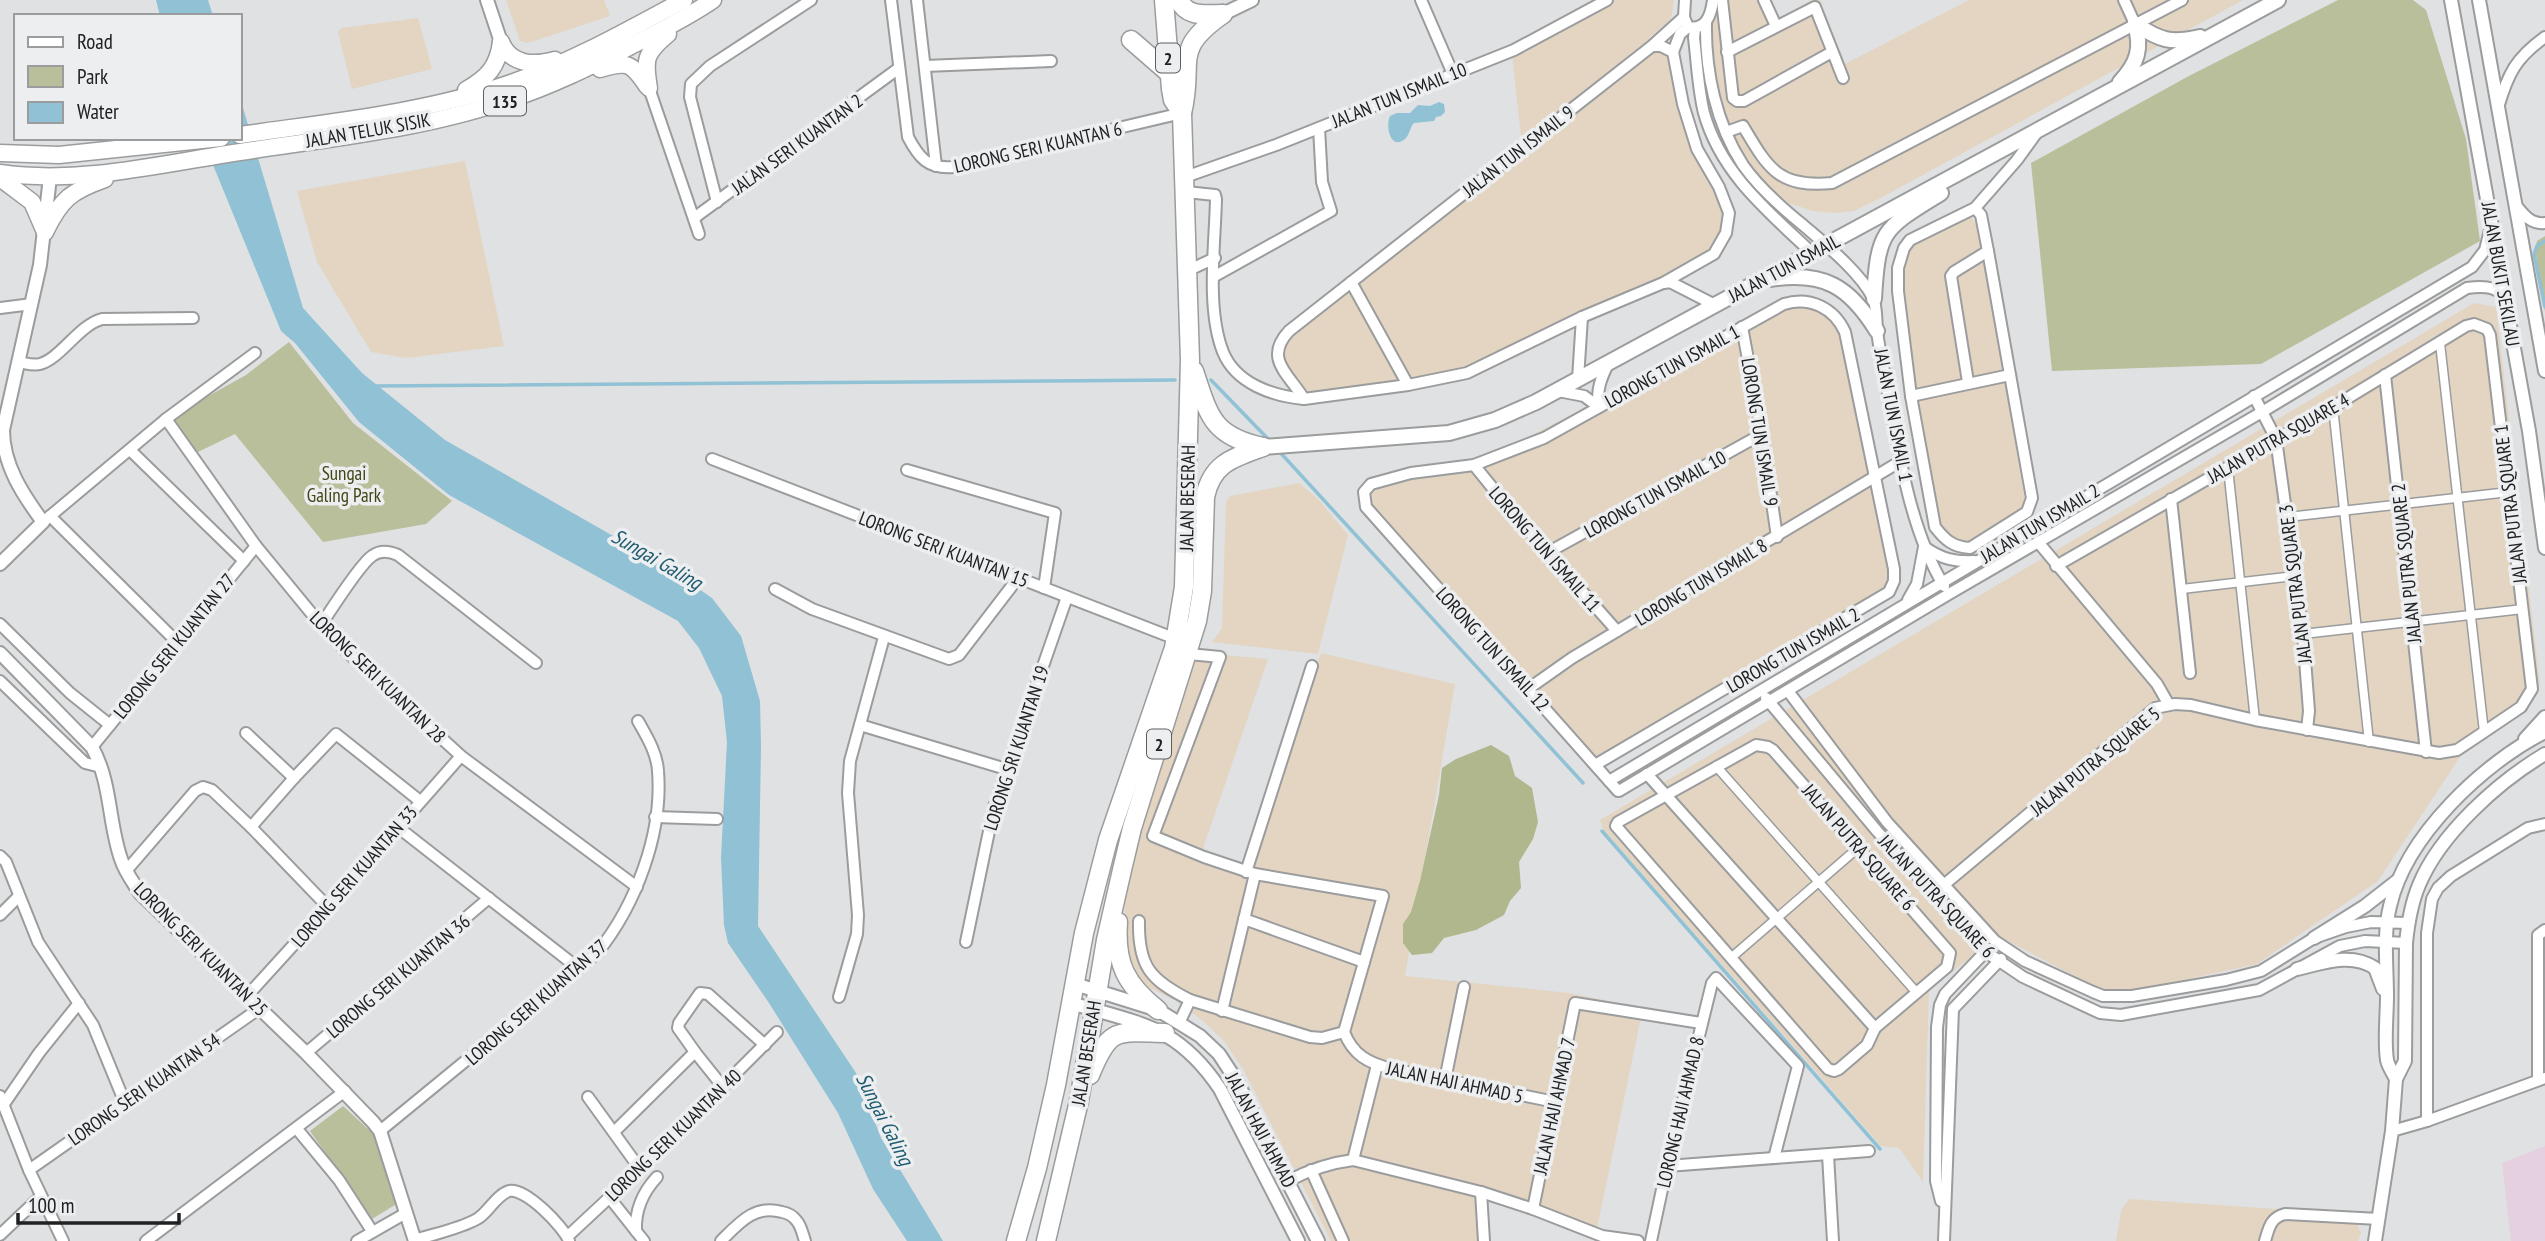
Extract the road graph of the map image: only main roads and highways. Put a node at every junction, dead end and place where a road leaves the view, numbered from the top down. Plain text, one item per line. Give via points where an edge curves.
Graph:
1 (1164, 0) edge
2 (1179, 0) edge
3 (2278, 0) edge
4 (680, 1) edge
5 (708, 3) edge
6 (2218, 33) junction
7 (1132, 40) dead end
8 (584, 52) junction
9 (1169, 73) junction
10 (564, 80) junction
11 (2115, 89) junction
12 (447, 101) junction
13 (1182, 113) junction
14 (242, 135) edge
15 (276, 138) junction
16 (217, 140) edge
17 (197, 150) junction
18 (111, 151) junction
19 (0, 153) edge
20 (137, 168) junction
21 (0, 173) edge
22 (1955, 176) junction
23 (51, 177) junction
24 (0, 178) edge
25 (1755, 283) junction
26 (1874, 299) road end
27 (1877, 331) road end
28 (1190, 360) junction
29 (1266, 447) junction
30 (1122, 870) junction
31 (1158, 1010) road end
32 (1165, 1033) road end
33 (1079, 1101) junction
34 (1049, 1239) edge
35 (1016, 1241) edge

1 - 9 highway, JALAN BESERAH / 2
2 - 13 highway, 2 via 1189,12 1223,14 1191,44
3 - 6 main road, JALAN TUN ISMAIL
4 - 8 main road, JALAN TELUK SISIK / 135
5 - 10 main road, JALAN TELUK SISIK / 135
5 - 10 main road via 653,47 646,62 649,88 629,65
6 - 11 main road, JALAN TUN ISMAIL
6 - 11 main road via 2165,40 2135,24 2138,55
7 - 9 highway
8 - 12 main road, JALAN TELUK SISIK / 135 via 511,83
8 - 12 main road via 530,62 516,60 501,42 499,57 487,77
9 - 13 highway, JALAN BESERAH / 2 via 1173,100
10 - 15 main road, JALAN TELUK SISIK / 135 via 506,101 387,129
11 - 22 main road, JALAN TUN ISMAIL
12 - 15 main road, JALAN TELUK SISIK / 135
13 - 28 highway, JALAN BESERAH / 2
14 - 15 main road, JALAN TELUK SISIK / 135
15 - 17 main road, JALAN TELUK SISIK / 135
16 - 17 main road, JALAN TELUK SISIK / 135
17 - 18 main road, JALAN TELUK SISIK / 135
17 - 20 main road, JALAN TELUK SISIK / 135
18 - 19 main road, JALAN TELUK SISIK / 135 via 38,156
18 - 23 main road via 61,164
20 - 23 main road, JALAN TELUK SISIK / 135
20 - 24 main road via 72,193 58,207 45,232 32,202
21 - 23 main road, JALAN TELUK SISIK / 135
22 - 25 main road, JALAN TUN ISMAIL
22 - 26 main road via 1945,191 1886,233 1878,252
25 - 27 main road via 1800,277 1827,282 1860,304
25 - 29 main road, JALAN TUN ISMAIL via 1495,420 1449,433
28 - 29 highway, 2 via 1211,417 1223,432 1241,443
28 - 35 highway, JALAN BESERAH / 2 via 1184,587 1175,639 1108,840 1084,933 1037,1168
29 - 30 highway, JALAN BESERAH / 2 via 1224,463 1214,472 1205,497 1198,621
30 - 31 highway via 1116,940 1120,958 1137,993
30 - 33 highway, JALAN BESERAH / 2
32 - 33 highway via 1128,1032 1104,1043
33 - 34 highway, JALAN BESERAH / 2

